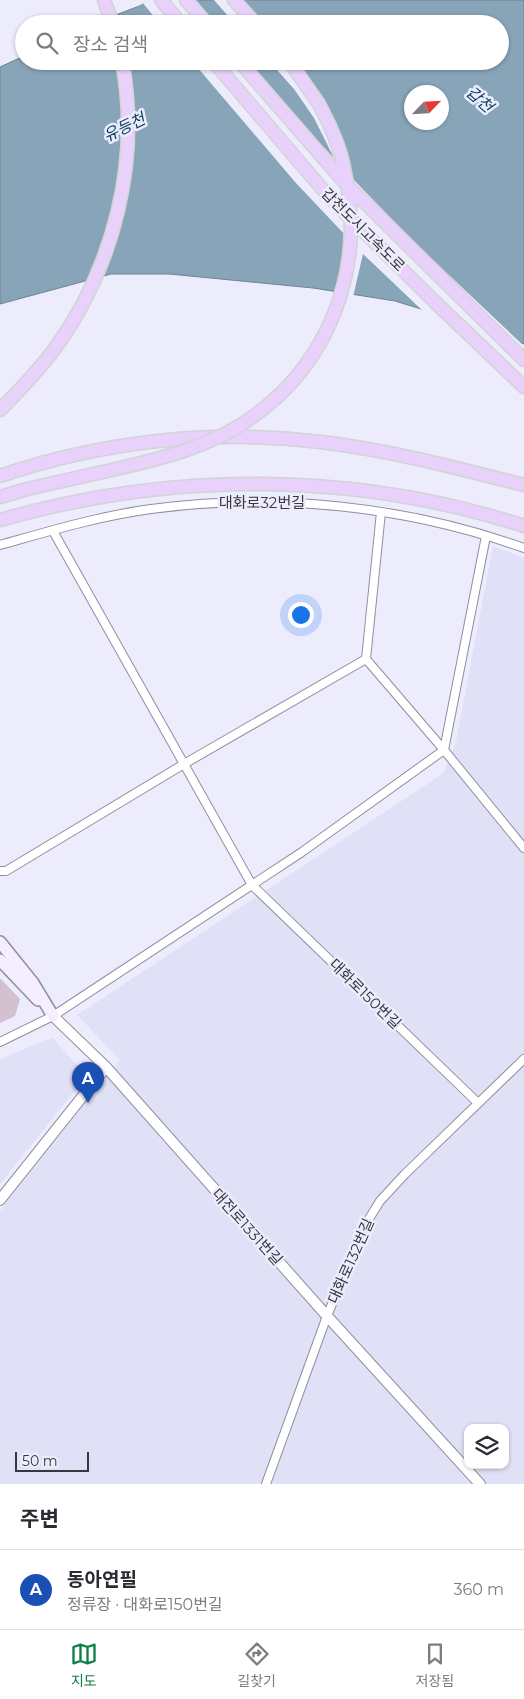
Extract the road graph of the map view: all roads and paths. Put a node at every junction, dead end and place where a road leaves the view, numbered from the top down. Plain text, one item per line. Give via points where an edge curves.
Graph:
1 (104, 0) edge
2 (161, 0) edge
3 (186, 0) edge
4 (234, 0) edge
5 (110, 15) edge
6 (174, 15) edge
7 (198, 15) edge
8 (248, 15) edge
9 (123, 70) edge
10 (221, 70) edge
11 (247, 70) edge
12 (295, 70) edge
13 (524, 360) edge
14 (524, 388) edge
15 (0, 410) edge
16 (0, 476) edge
17 (524, 485) edge
18 (0, 497) edge
19 (381, 512) junction
20 (0, 520) edge
21 (524, 526) edge
22 (53, 531) junction
23 (486, 536) junction
24 (0, 545) edge
25 (524, 548) edge
26 (366, 659) junction
27 (444, 750) junction
28 (184, 764) junction
29 (524, 848) edge
30 (0, 871) edge
31 (252, 885) junction
32 (0, 942) edge
33 (0, 960) edge
34 (53, 1016) junction
35 (0, 1042) edge
36 (524, 1059) edge
37 (106, 1067) junction
38 (478, 1103) junction
39 (0, 1200) edge
40 (326, 1316) junction
41 (266, 1484) edge
42 (480, 1484) edge

1 - 5 highway
2 - 6 highway
3 - 7 highway
4 - 8 highway
9 - 15 highway via 128,99 126,165 113,230 101,265 84,302 55,349
10 - 14 highway, 갑천도시고속도로, bridge via 330,198
11 - 13 highway, 갑천도시고속도로, bridge via 346,184
12 - 18 highway, bridge via 319,104 340,152 351,232 350,253 336,310 313,355 290,385 253,417 209,441 186,451
16 - 17 highway via 54,460 121,446 180,439 264,438 374,450
19 - 22 street, 대화로32번길 via 305,503 220,502 87,520
19 - 23 street, 대화로32번길
19 - 26 street
20 - 21 highway via 110,494 236,483 327,486 379,493 461,509
22 - 24 street, 대화로32번길
22 - 28 street, 대화로150번길
23 - 25 street, 대화로32번길
23 - 27 street
26 - 27 street
26 - 28 street
27 - 29 street
27 - 31 street
28 - 30 street via 6,871
28 - 31 street, 대화로150번길
31 - 34 street
31 - 38 street, 대화로150번길
32 - 34 main road via 33,982
33 - 34 main road
34 - 35 street
34 - 37 street, 대전로1331번길
36 - 38 street, 대화로132번길
37 - 39 street
37 - 40 street, 대전로1331번길
38 - 40 street, 대화로132번길 via 380,1201 364,1227
40 - 41 street, 대화로132번길
40 - 42 street, 대전로1331번길

